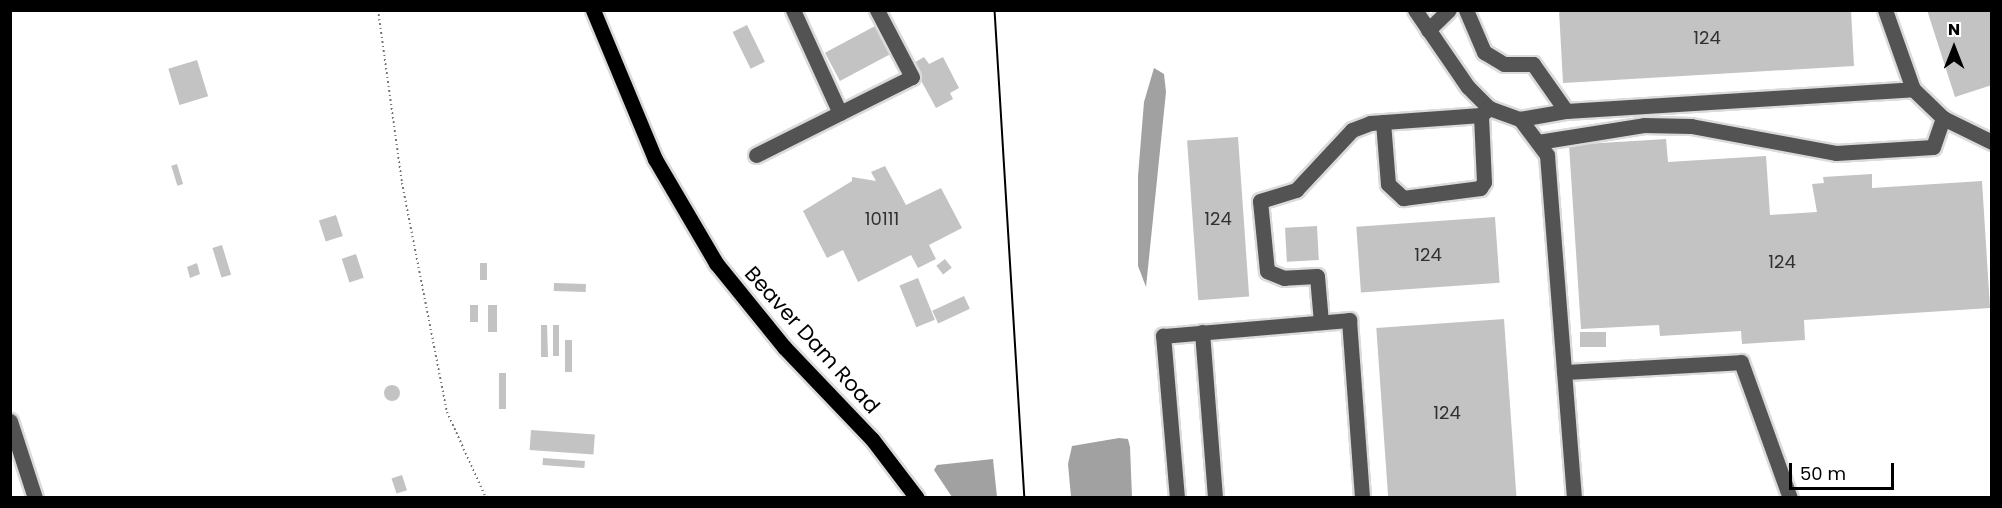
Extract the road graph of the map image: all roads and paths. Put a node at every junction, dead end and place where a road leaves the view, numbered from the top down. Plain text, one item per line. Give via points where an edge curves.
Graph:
1 (378, 10) edge
2 (593, 10) edge
3 (793, 10) edge
4 (877, 10) edge
5 (1415, 10) edge
6 (1449, 10) edge
7 (1466, 10) edge
8 (1885, 10) edge
9 (1428, 30) junction
10 (1913, 89) junction
11 (1485, 111) junction
12 (1566, 111) junction
13 (840, 113) junction
14 (1943, 118) junction
15 (1520, 119) junction
16 (1383, 122) junction
17 (1538, 142) junction
18 (1992, 142) edge
19 (756, 155) dead end
20 (1321, 322) junction
21 (1202, 332) junction
22 (1564, 372) junction
23 (10, 422) edge
24 (35, 498) edge
25 (486, 498) edge
26 (917, 498) edge
27 (1177, 498) edge
28 (1215, 498) edge
29 (1362, 498) edge
30 (1574, 498) edge
31 (1790, 498) edge

1 - 25 path via 402,183 445,401
2 - 26 main road, Beaver Dam Road via 655,159 716,263 777,340 872,439
3 - 13 lane
4 - 13 lane via 912,77
5 - 9 lane
6 - 9 lane
7 - 12 lane via 1484,52 1504,64 1533,64
8 - 10 lane
9 - 11 lane
10 - 12 lane
10 - 14 lane
11 - 15 lane
11 - 16 lane
11 - 16 lane via 1484,182 1480,188 1403,198 1388,184
12 - 15 lane
13 - 19 lane
14 - 17 lane via 1933,147 1836,153 1691,126 1634,126
14 - 18 lane
15 - 17 lane
16 - 20 lane via 1352,130 1296,190 1260,201 1267,271 1284,278 1317,276
17 - 22 lane via 1547,155
20 - 21 lane
20 - 29 lane via 1349,320
21 - 27 lane via 1163,336
21 - 28 lane
22 - 30 lane
22 - 31 lane via 1741,362
23 - 24 lane

